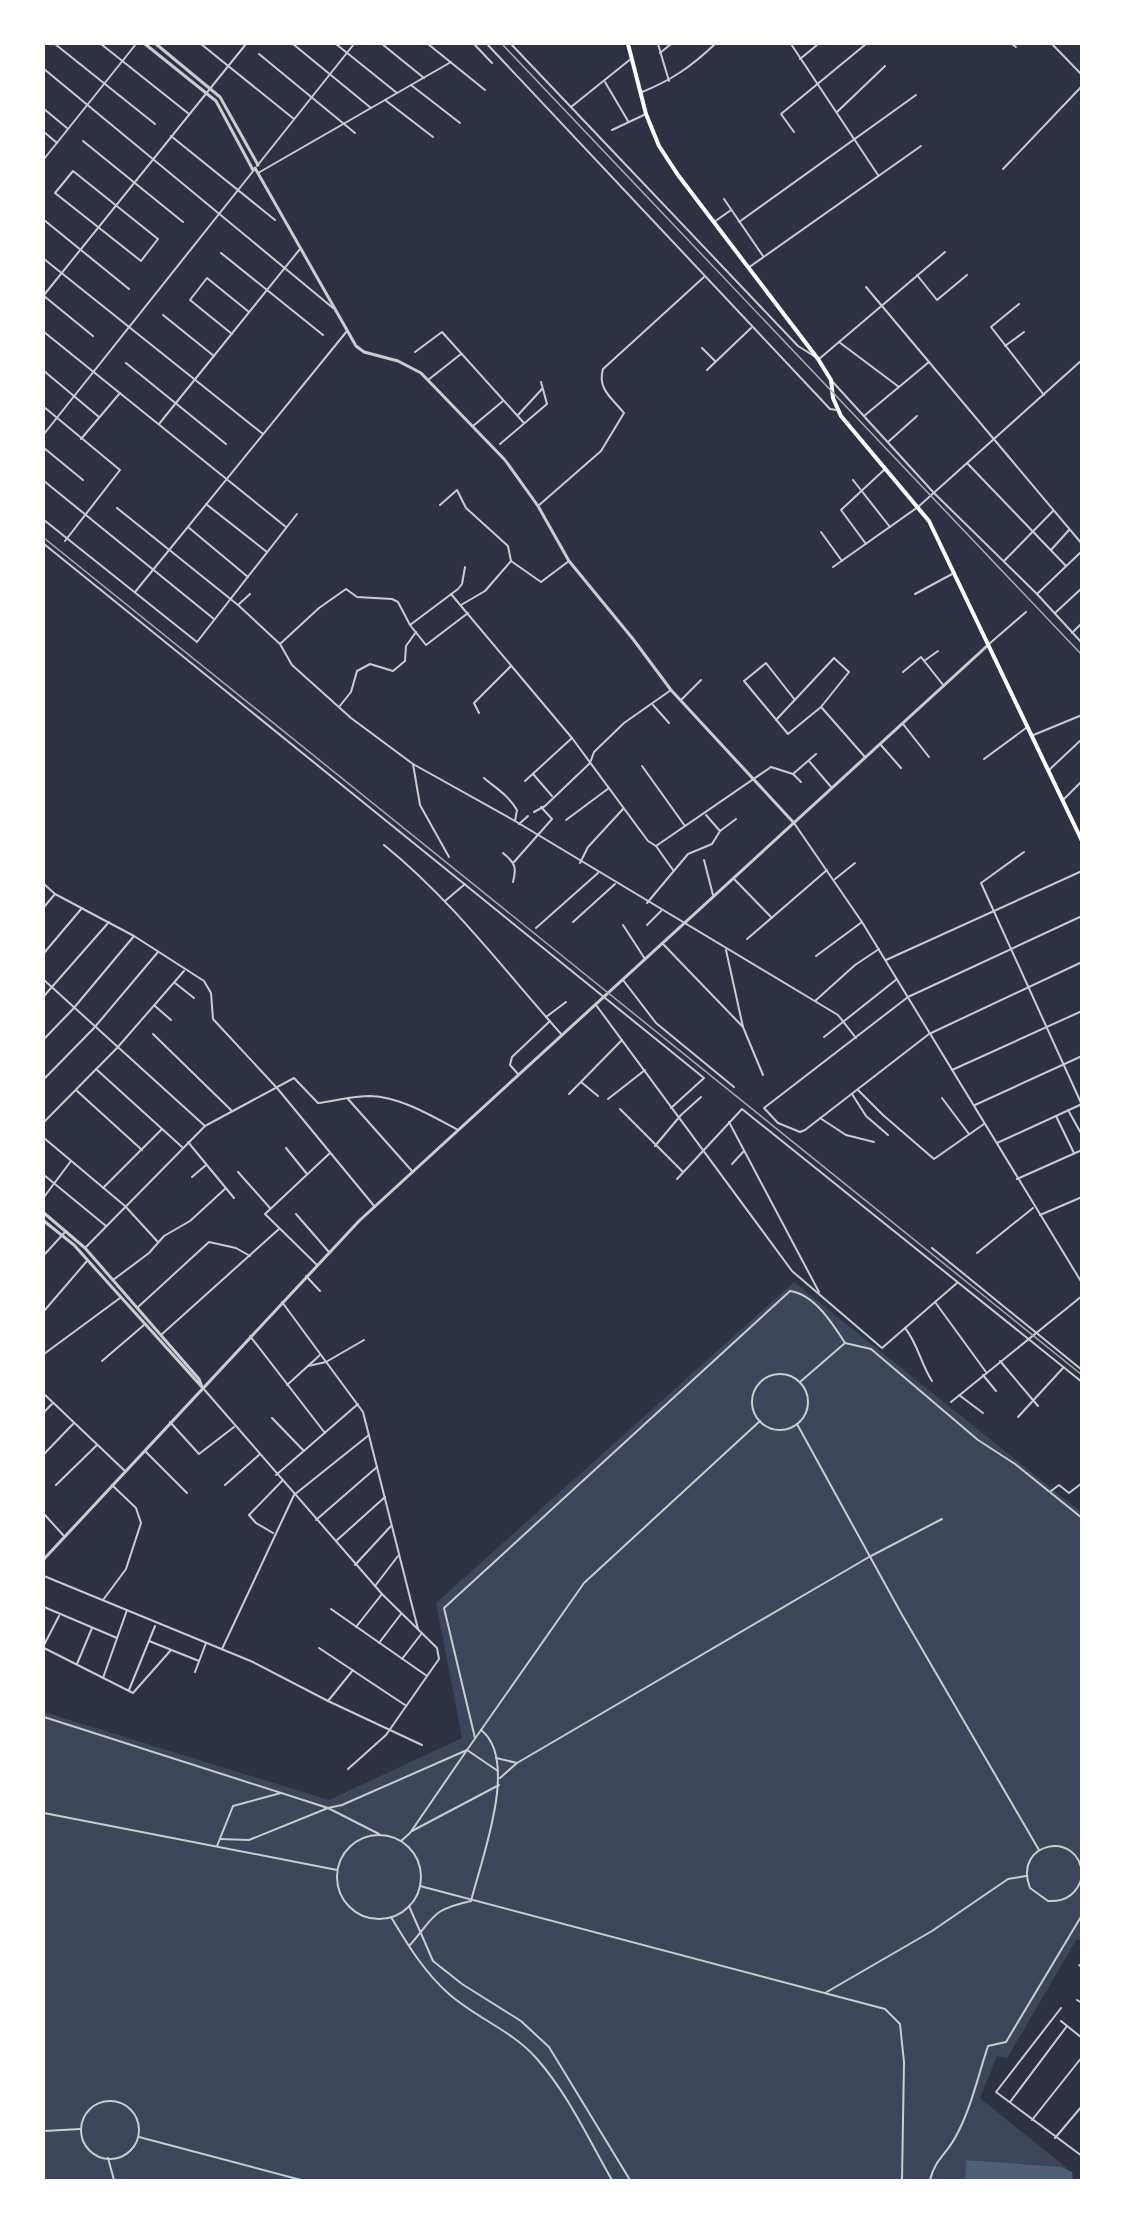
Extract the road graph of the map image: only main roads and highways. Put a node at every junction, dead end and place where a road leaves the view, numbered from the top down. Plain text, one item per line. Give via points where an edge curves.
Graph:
1 (628, 44) edge
2 (1082, 841) edge

1 - 2 main road via 646,114 659,146 818,359 831,380 837,410 929,521

